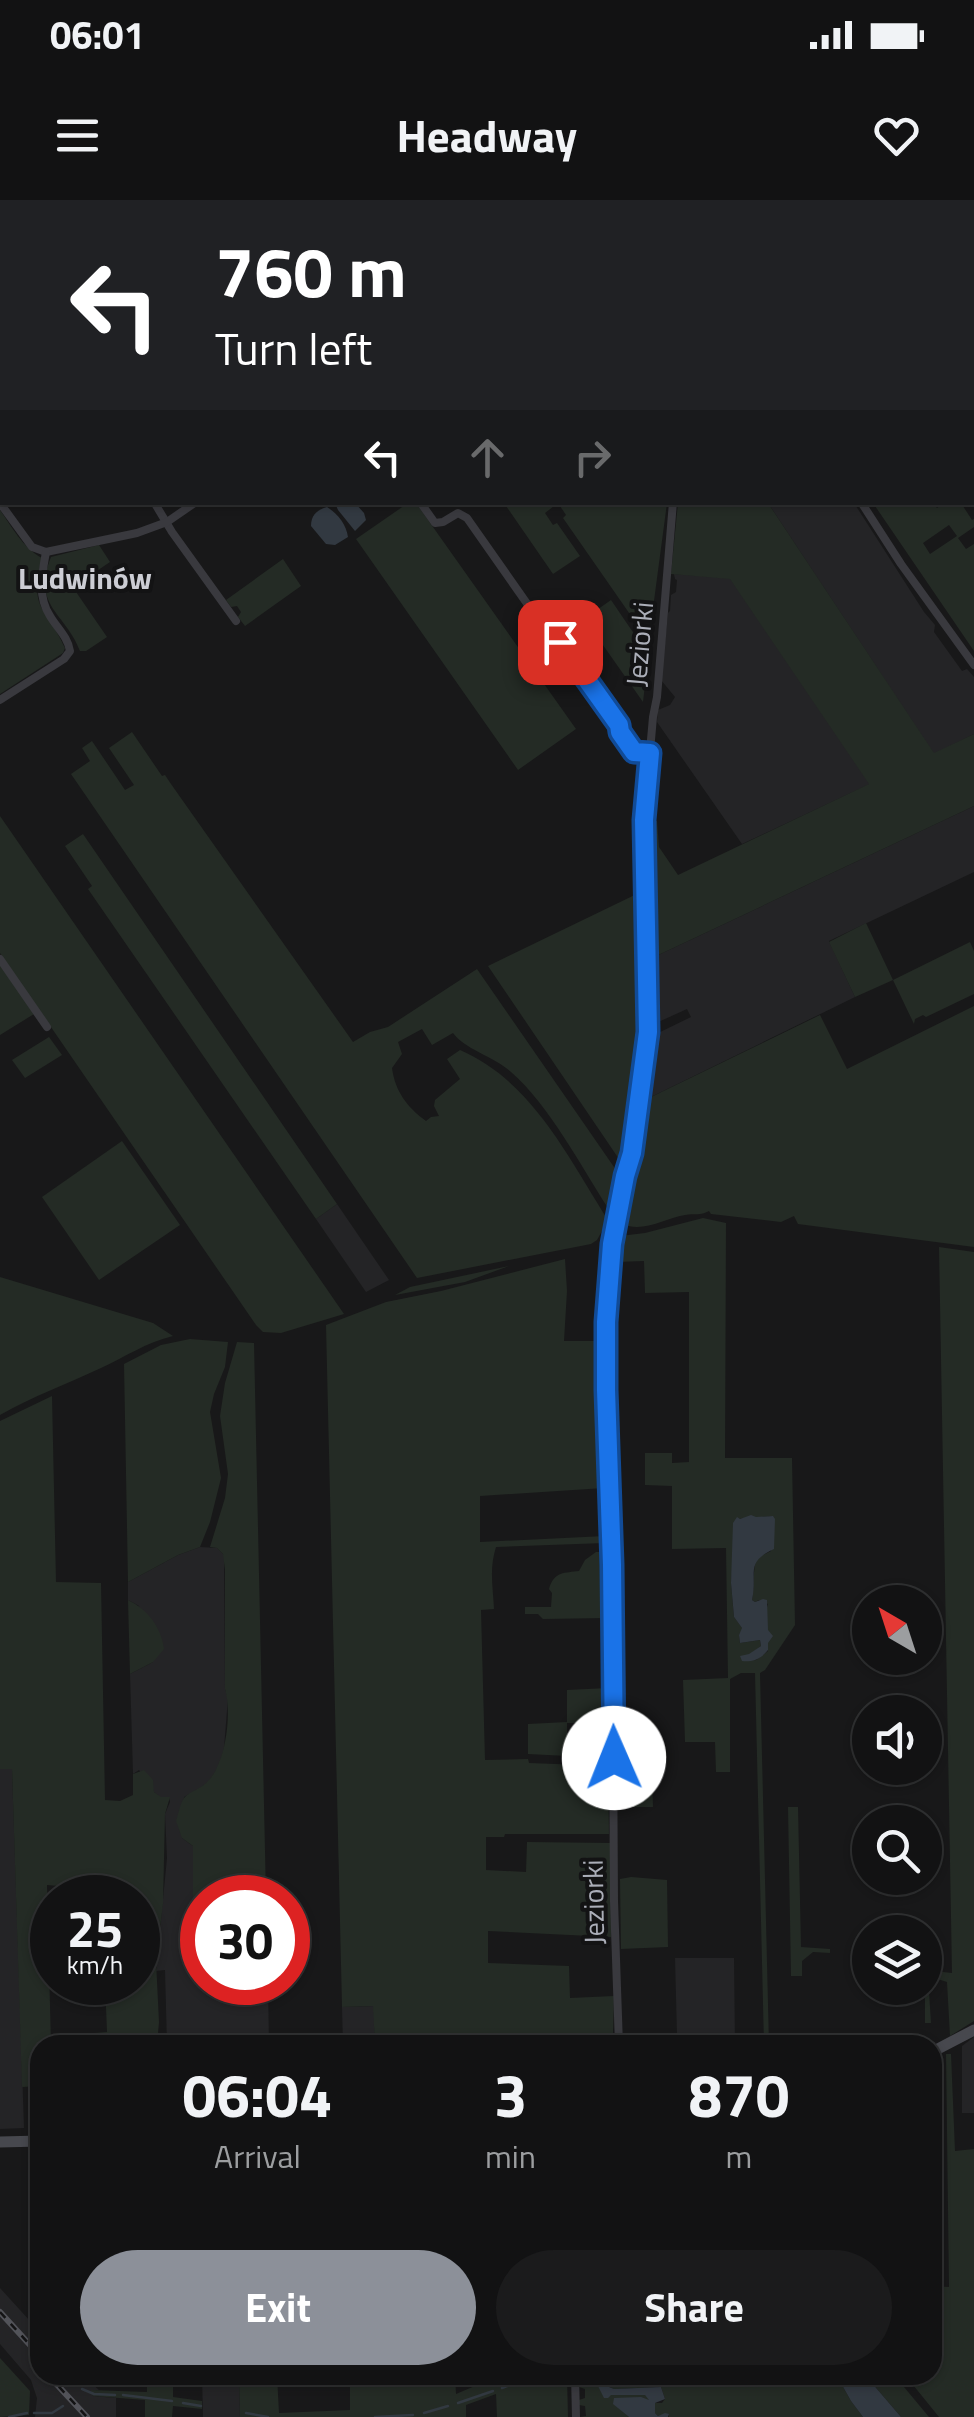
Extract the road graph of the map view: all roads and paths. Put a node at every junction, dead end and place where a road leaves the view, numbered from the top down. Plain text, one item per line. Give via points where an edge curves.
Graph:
1 (1, 505) edge
2 (156, 505) edge
3 (192, 505) edge
4 (422, 505) edge
5 (673, 505) edge
6 (863, 505) edge
7 (167, 522) junction
8 (46, 552) junction
9 (236, 620) dead end
10 (548, 632) dead end
11 (560, 642) dead end
12 (974, 665) edge
13 (0, 700) edge
14 (650, 753) junction
15 (0, 959) edge
16 (47, 1027) dead end
17 (974, 2030) edge
18 (619, 2035) edge
19 (942, 2047) edge
20 (30, 2141) edge
21 (0, 2142) edge
22 (576, 2385) edge
23 (576, 2417) edge

1 - 8 street via 32,547
2 - 7 street
3 - 7 street
4 - 10 street via 435,523 458,514 467,518
5 - 14 street, Jeziorki
6 - 12 street
7 - 8 street
7 - 9 street
8 - 13 street via 44,602 70,651
11 - 14 street via 634,752
14 - 18 street, Jeziorki via 644,820 648,1032 612,1244 606,1322
15 - 16 street
17 - 19 street
20 - 21 street
22 - 23 street

